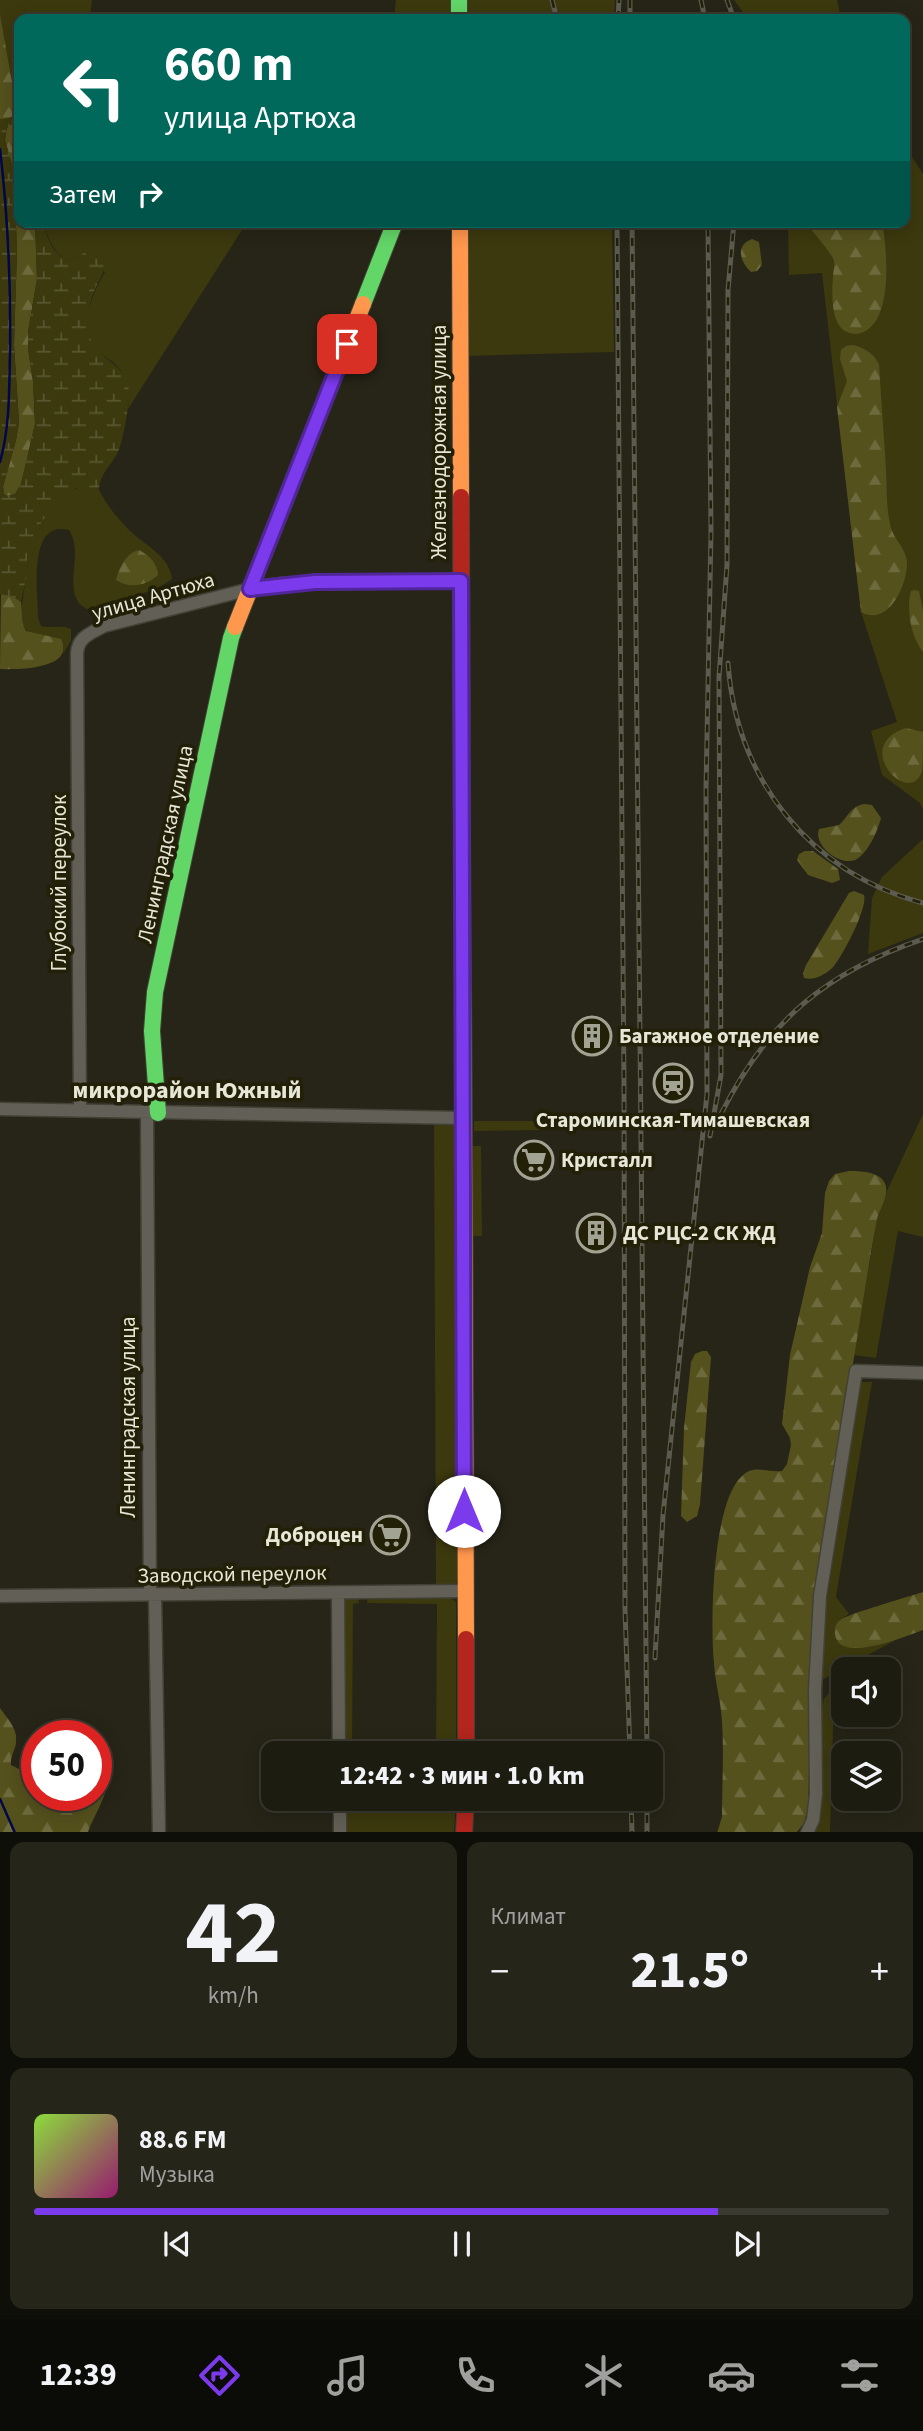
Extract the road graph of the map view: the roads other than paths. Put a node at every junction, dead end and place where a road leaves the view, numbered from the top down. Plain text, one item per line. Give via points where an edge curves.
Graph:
1 (393, 228) edge
2 (460, 228) edge
3 (461, 581) junction
4 (250, 589) junction
5 (77, 653) joint
6 (0, 1110) edge
7 (80, 1111) junction
8 (153, 1113) junction
9 (462, 1118) junction
10 (923, 1373) edge
11 (465, 1591) junction
12 (338, 1592) junction
13 (152, 1595) junction
14 (0, 1596) edge
15 (339, 1741) edge
16 (466, 1741) edge
17 (340, 1811) edge
18 (465, 1811) edge
19 (159, 1832) edge
20 (340, 1832) edge
21 (464, 1832) edge
22 (807, 1832) edge

1 - 4 main road, Ленинградская улица
2 - 3 main road, Железнодорожная улица
3 - 4 street, улица Артюха via 315,582
3 - 9 main road, Железнодорожная улица
4 - 5 street, улица Артюха via 104,626 82,639
4 - 8 main road, Ленинградская улица via 221,679 155,992
5 - 7 street, Глубокий переулок
6 - 7 street
7 - 8 street
8 - 9 street
8 - 13 street, Ленинградская улица
9 - 11 main road, Железнодорожная улица
10 - 22 street via 856,1371 820,1597 816,1794
11 - 12 street, Заводской переулок
11 - 16 main road, Железнодорожная улица
12 - 13 street, Заводской переулок
12 - 15 street
13 - 14 street, Заводской переулок
13 - 19 street, Ленинградская улица
17 - 20 street
18 - 21 main road

